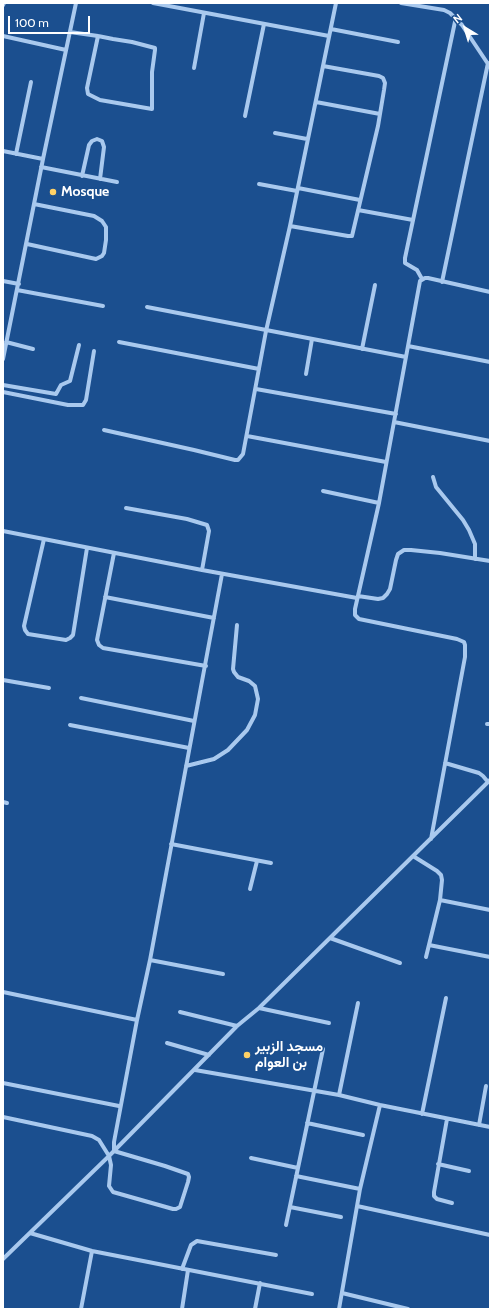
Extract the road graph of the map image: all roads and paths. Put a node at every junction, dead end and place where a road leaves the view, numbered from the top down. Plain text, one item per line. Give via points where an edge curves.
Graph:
1 (76, 3) edge
2 (154, 3) edge
3 (336, 3) edge
4 (400, 3) edge
5 (204, 13) junction
6 (456, 17) junction
7 (264, 24) junction
8 (331, 29) junction
9 (70, 32) junction
10 (3, 36) edge
11 (98, 36) junction
12 (329, 36) junction
13 (398, 42) dead end
14 (66, 50) junction
15 (489, 65) edge
16 (323, 66) junction
17 (194, 68) dead end
18 (31, 82) dead end
19 (316, 102) junction
20 (380, 114) junction
21 (245, 116) dead end
22 (275, 133) dead end
23 (307, 139) junction
24 (3, 151) edge
25 (16, 154) junction
26 (43, 159) junction
27 (41, 167) junction
28 (82, 176) junction
29 (100, 179) junction
30 (117, 182) dead end
31 (259, 184) dead end
32 (297, 190) junction
33 (360, 200) junction
34 (34, 204) junction
35 (358, 210) junction
36 (413, 220) junction
37 (290, 226) junction
38 (27, 244) junction
39 (422, 279) junction
40 (3, 281) edge
41 (442, 282) junction
42 (19, 284) junction
43 (375, 285) dead end
44 (17, 290) junction
45 (490, 292) edge
46 (103, 306) dead end
47 (147, 308) dead end
48 (266, 331) junction
49 (312, 340) junction
50 (6, 342) junction
51 (119, 342) dead end
52 (80, 344) dead end
53 (408, 346) junction
54 (33, 349) dead end
55 (362, 349) junction
56 (94, 350) dead end
57 (406, 357) junction
58 (3, 359) edge
59 (490, 362) edge
60 (260, 369) junction
61 (306, 374) dead end
62 (3, 385) edge
63 (256, 389) junction
64 (3, 392) edge
65 (396, 414) junction
66 (394, 422) junction
67 (104, 430) dead end
68 (247, 436) junction
69 (490, 441) edge
70 (386, 462) junction
71 (433, 477) dead end
72 (323, 491) dead end
73 (379, 503) junction
74 (126, 508) dead end
75 (3, 531) edge
76 (44, 539) junction
77 (88, 548) junction
78 (114, 553) junction
79 (475, 559) junction
80 (490, 561) edge
81 (202, 570) junction
82 (222, 574) junction
83 (105, 597) junction
84 (357, 597) junction
85 (214, 618) junction
86 (237, 625) dead end
87 (206, 666) junction
88 (3, 680) edge
89 (49, 688) dead end
90 (81, 698) dead end
91 (194, 721) junction
92 (70, 725) dead end
93 (189, 748) junction
94 (445, 763) junction
95 (186, 766) junction
96 (489, 781) edge
97 (431, 838) junction
98 (171, 844) junction
99 (412, 856) junction
100 (258, 860) junction
101 (271, 863) dead end
102 (250, 889) dead end
103 (440, 900) junction
104 (490, 910) edge
105 (330, 938) junction
106 (429, 945) junction
107 (426, 957) dead end
108 (490, 957) edge
109 (150, 960) junction
110 (400, 963) dead end
111 (223, 974) dead end
112 (3, 992) edge
113 (446, 998) dead end
114 (358, 1003) dead end
115 (259, 1008) junction
116 (180, 1012) dead end
117 (136, 1020) junction
118 (330, 1023) dead end
119 (237, 1026) junction
120 (167, 1043) dead end
121 (323, 1049) dead end
122 (209, 1055) junction
123 (195, 1070) junction
124 (3, 1083) edge
125 (486, 1086) dead end
126 (313, 1091) junction
127 (339, 1095) junction
128 (119, 1106) junction
129 (380, 1106) junction
130 (422, 1114) junction
131 (3, 1117) edge
132 (447, 1119) junction
133 (307, 1123) junction
134 (479, 1125) junction
135 (490, 1127) edge
136 (363, 1135) dead end
137 (114, 1151) junction
138 (109, 1156) junction
139 (251, 1158) dead end
140 (438, 1164) junction
141 (298, 1168) junction
142 (469, 1171) dead end
143 (296, 1176) junction
144 (360, 1189) junction
145 (452, 1203) dead end
146 (358, 1206) junction
147 (290, 1207) junction
148 (341, 1217) dead end
149 (286, 1225) dead end
150 (30, 1233) junction
151 (490, 1235) edge
152 (92, 1251) junction
153 (276, 1255) dead end
154 (3, 1259) edge
155 (182, 1269) junction
156 (188, 1270) junction
157 (260, 1283) junction
158 (342, 1293) junction
159 (312, 1294) dead end
160 (81, 1309) edge
161 (182, 1309) edge
162 (255, 1309) edge
163 (339, 1309) edge
164 (408, 1309) edge

1 - 9 street
2 - 5 street
3 - 8 street
4 - 6 street via 444,10
5 - 7 street
5 - 17 street
6 - 15 street
6 - 36 street
7 - 12 street
7 - 21 street
8 - 12 street
8 - 13 street
9 - 11 street
9 - 14 street
10 - 14 street
11 - 11 street via 87,88 88,94 100,100 152,109 154,48
12 - 16 street
14 - 26 street
15 - 41 street
16 - 19 street
16 - 20 street via 381,77 385,83
18 - 25 street
19 - 20 street
19 - 23 street
20 - 33 street
22 - 23 street
23 - 32 street
24 - 25 street
25 - 26 street
26 - 27 street
27 - 28 street
27 - 34 street
28 - 29 street
28 - 29 street via 89,145 92,140 97,139 102,141 104,147
29 - 30 street
31 - 32 street
32 - 33 street
32 - 37 street
33 - 35 street
34 - 38 street
34 - 38 street via 94,216 106,227 106,240 102,256 96,259
35 - 36 street
35 - 37 street via 353,234 350,236
36 - 39 street via 404,261 417,270
37 - 48 street
38 - 42 street
39 - 41 street
39 - 53 street
40 - 42 street
41 - 45 street
42 - 44 street
43 - 55 street
44 - 46 street
44 - 50 street
47 - 48 street
48 - 49 street
48 - 60 street
49 - 55 street
49 - 61 street
50 - 54 street
50 - 58 street
51 - 60 street
52 - 62 street via 70,381 61,385 56,394
53 - 57 street
53 - 59 street
55 - 57 street
56 - 64 street via 83,405 68,405
57 - 65 street
60 - 63 street
63 - 65 street
63 - 68 street
65 - 66 street
66 - 69 street
66 - 70 street
67 - 68 street via 235,460 243,454
68 - 70 street
70 - 73 street
71 - 79 street via 436,487 469,530 475,544
72 - 73 street
73 - 84 street
74 - 81 street via 207,525 209,531
75 - 76 street
76 - 77 street
76 - 77 street via 24,626 28,634 66,640 73,635
77 - 78 street
78 - 81 street
78 - 83 street
79 - 80 street
79 - 84 street via 404,550 398,554 387,594 378,599
81 - 82 street
82 - 84 street
82 - 85 street
83 - 85 street
83 - 87 street via 97,640 103,648
84 - 94 street via 357,618 457,639 466,645
85 - 87 street
86 - 95 street via 233,669 238,678 255,686 258,699 255,715 247,730 222,755
87 - 91 street
88 - 89 street
90 - 91 street
91 - 93 street
92 - 93 street
93 - 95 street
94 - 96 street via 479,773
94 - 97 street
95 - 98 street
96 - 97 street
97 - 99 street
98 - 100 street
98 - 109 street
99 - 103 street via 437,870 442,876
99 - 105 street
100 - 101 street
100 - 102 street
103 - 104 street
103 - 106 street
105 - 110 street
105 - 115 street
106 - 107 street
106 - 108 street
109 - 111 street
109 - 117 street
112 - 117 street
113 - 130 street
114 - 127 street
115 - 118 street
115 - 119 street
116 - 119 street
117 - 128 street
119 - 122 street
120 - 122 street
121 - 126 street
122 - 123 street
123 - 126 street
123 - 137 street
124 - 128 street
125 - 134 street
126 - 127 street
126 - 133 street
127 - 129 street
128 - 137 street
129 - 130 street
129 - 144 street
130 - 132 street
131 - 138 street via 92,1136 99,1140
132 - 134 street
132 - 140 street
133 - 136 street
133 - 141 street
134 - 135 street
137 - 138 street
137 - 138 street via 188,1174 180,1207 173,1209 113,1192 109,1186
138 - 150 street
139 - 141 street
140 - 142 street
140 - 145 street via 434,1196
141 - 143 street
143 - 144 street
143 - 147 street
144 - 146 street
146 - 151 street
146 - 158 street
147 - 148 street
147 - 149 street
150 - 152 street
150 - 154 street
152 - 155 street
152 - 160 street
153 - 155 street via 197,1241 191,1245
155 - 156 street
156 - 157 street
156 - 161 street
157 - 159 street
157 - 162 street
158 - 163 street
158 - 164 street

